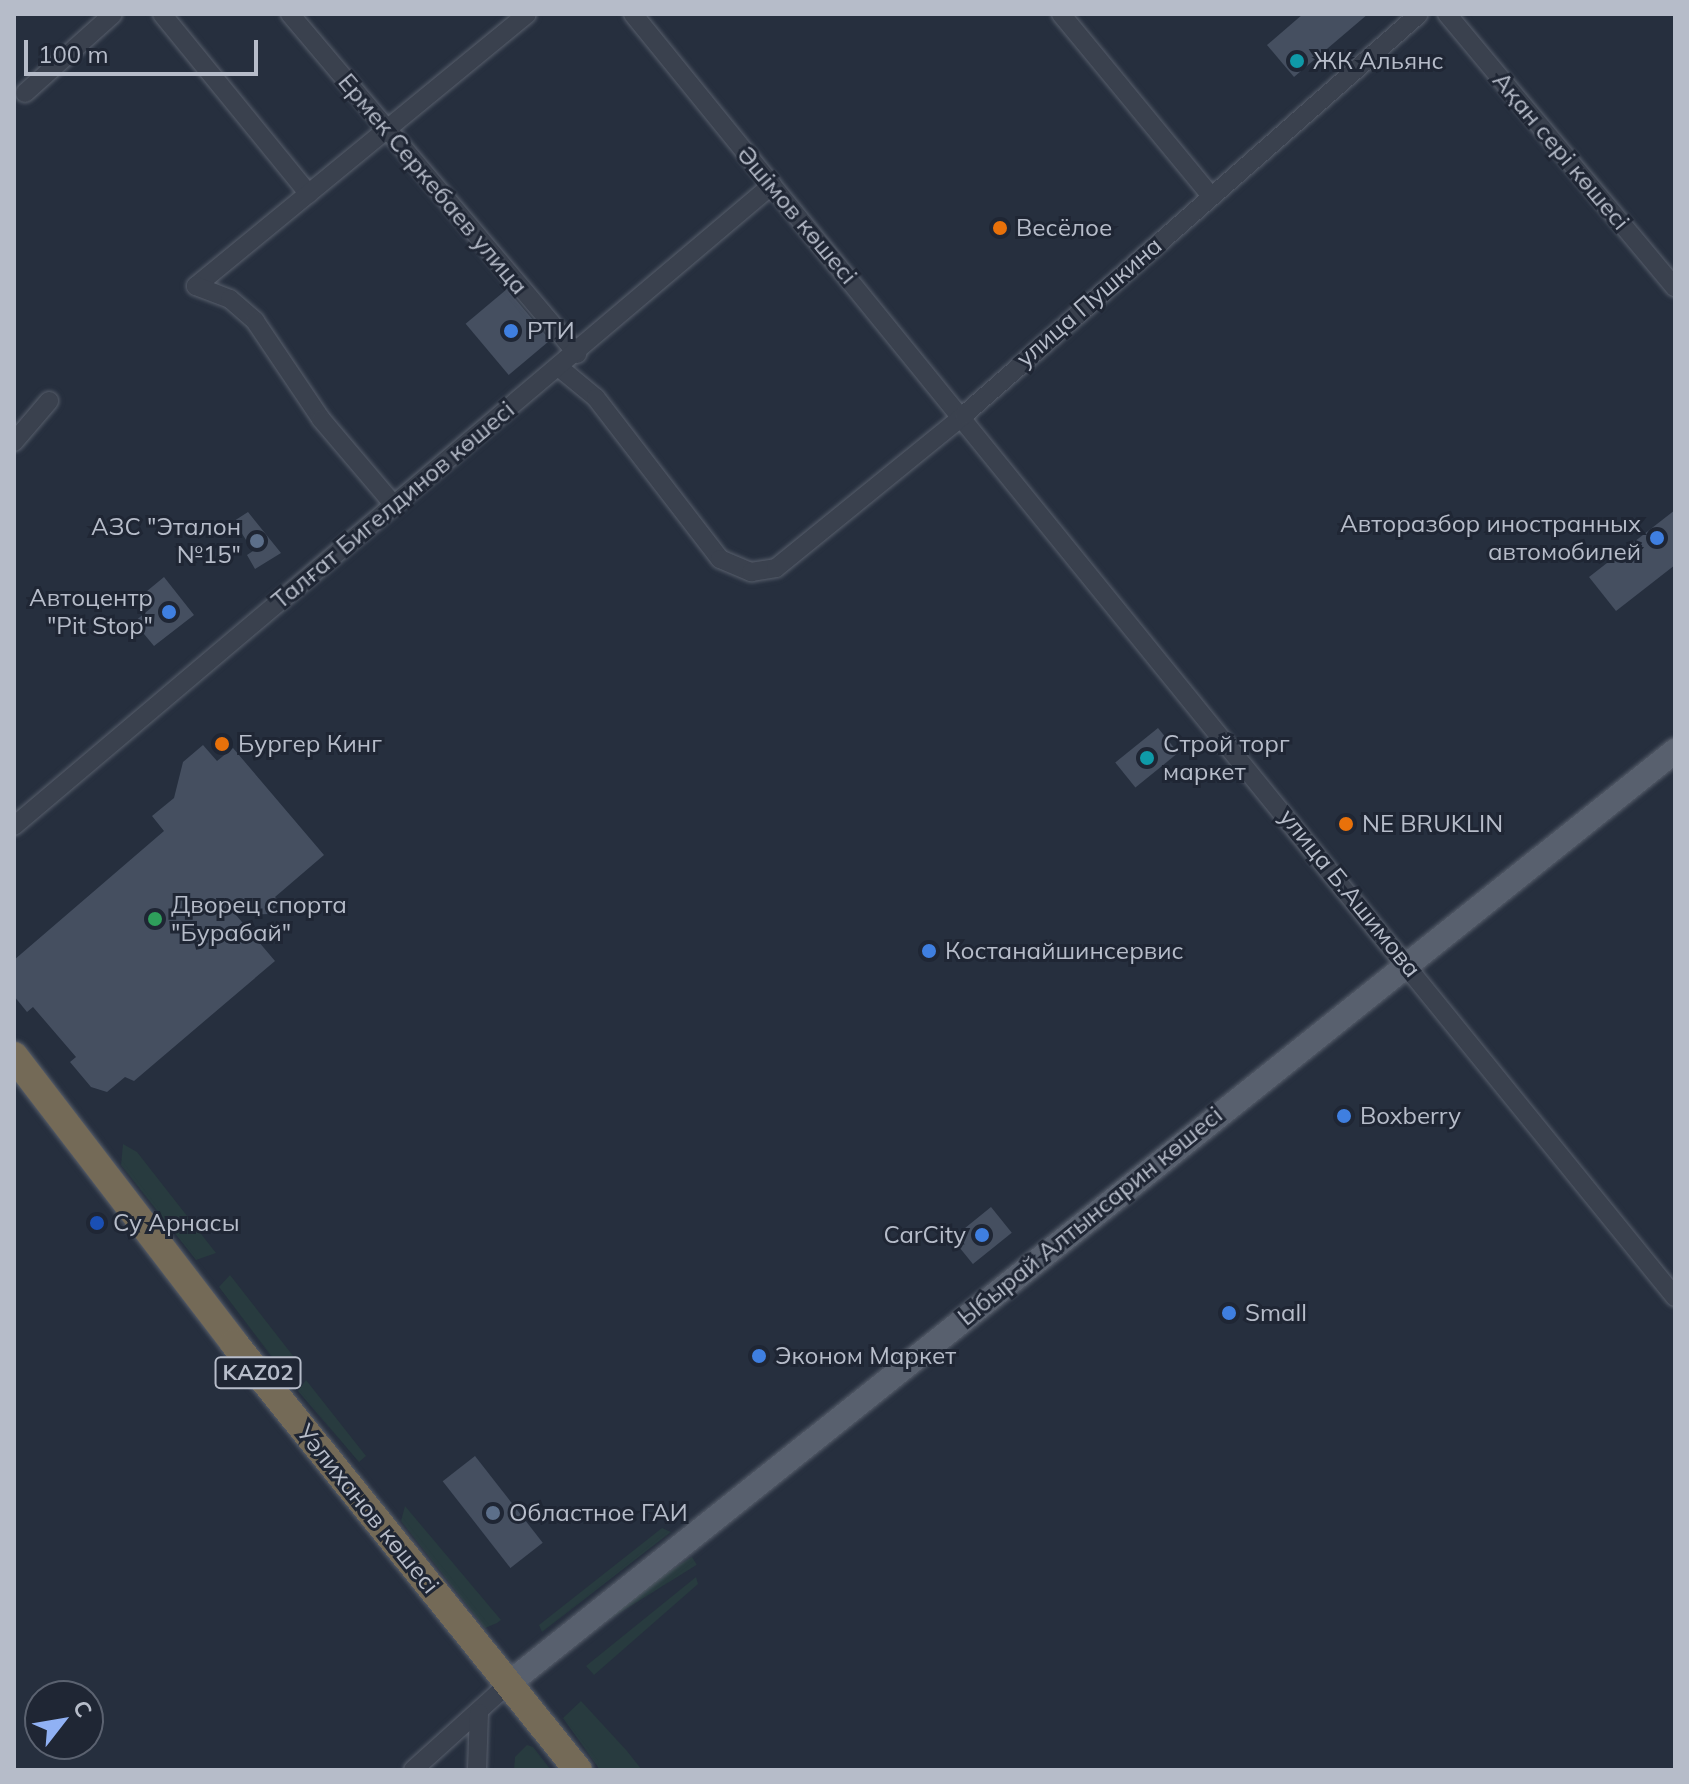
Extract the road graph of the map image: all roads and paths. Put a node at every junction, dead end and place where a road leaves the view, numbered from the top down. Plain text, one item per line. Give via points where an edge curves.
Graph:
1 (113, 14) edge
2 (162, 14) edge
3 (290, 14) edge
4 (527, 14) edge
5 (633, 14) edge
6 (1061, 14) edge
7 (1419, 14) edge
8 (1447, 14) edge
9 (25, 93) dead end
10 (387, 131) junction
11 (772, 185) junction
12 (309, 194) junction
13 (1211, 196) junction
14 (1675, 288) edge
15 (577, 354) junction
16 (561, 369) junction
17 (49, 401) dead end
18 (964, 415) junction
19 (14, 442) edge
20 (394, 505) junction
21 (1675, 751) edge
22 (14, 826) edge
23 (1406, 964) junction
24 (14, 1056) edge
25 (1675, 1297) edge
26 (507, 1685) junction
27 (479, 1713) junction
28 (413, 1770) edge
29 (477, 1770) edge
30 (578, 1770) edge

1 - 9 street
2 - 12 street
3 - 10 street, Ермек Серкебаев улица
4 - 10 street
5 - 11 street, Әшімов көшесі
6 - 13 street
7 - 13 street, улица Пушкина
8 - 14 street, Ақан сері көшесі
10 - 12 street
10 - 15 street, Ермек Серкебаев улица
11 - 15 street, Талғат Бигелдинов көшесі
11 - 18 street, Әшімов көшесі
12 - 20 street via 196,286 230,299 255,321 321,419
13 - 18 street, улица Пушкина
15 - 16 street, Талғат Бигелдинов көшесі
16 - 18 street, улица Пушкина via 596,398 712,550 751,572 776,568 797,555
16 - 20 street, Талғат Бигелдинов көшесі
17 - 19 street
18 - 23 street, улица Б.Ашимова
20 - 22 street, Талғат Бигелдинов көшесі
21 - 23 main road, Ыбырай Алтынсарин көшесі
23 - 25 street, улица Б.Ашимова
23 - 26 main road, Ыбырай Алтынсарин көшесі
24 - 26 highway, Уәлиханов көшесі / KАZ02
26 - 27 street
26 - 30 highway, Уәлиханов көшесі / KАZ02
27 - 28 street
27 - 29 street

